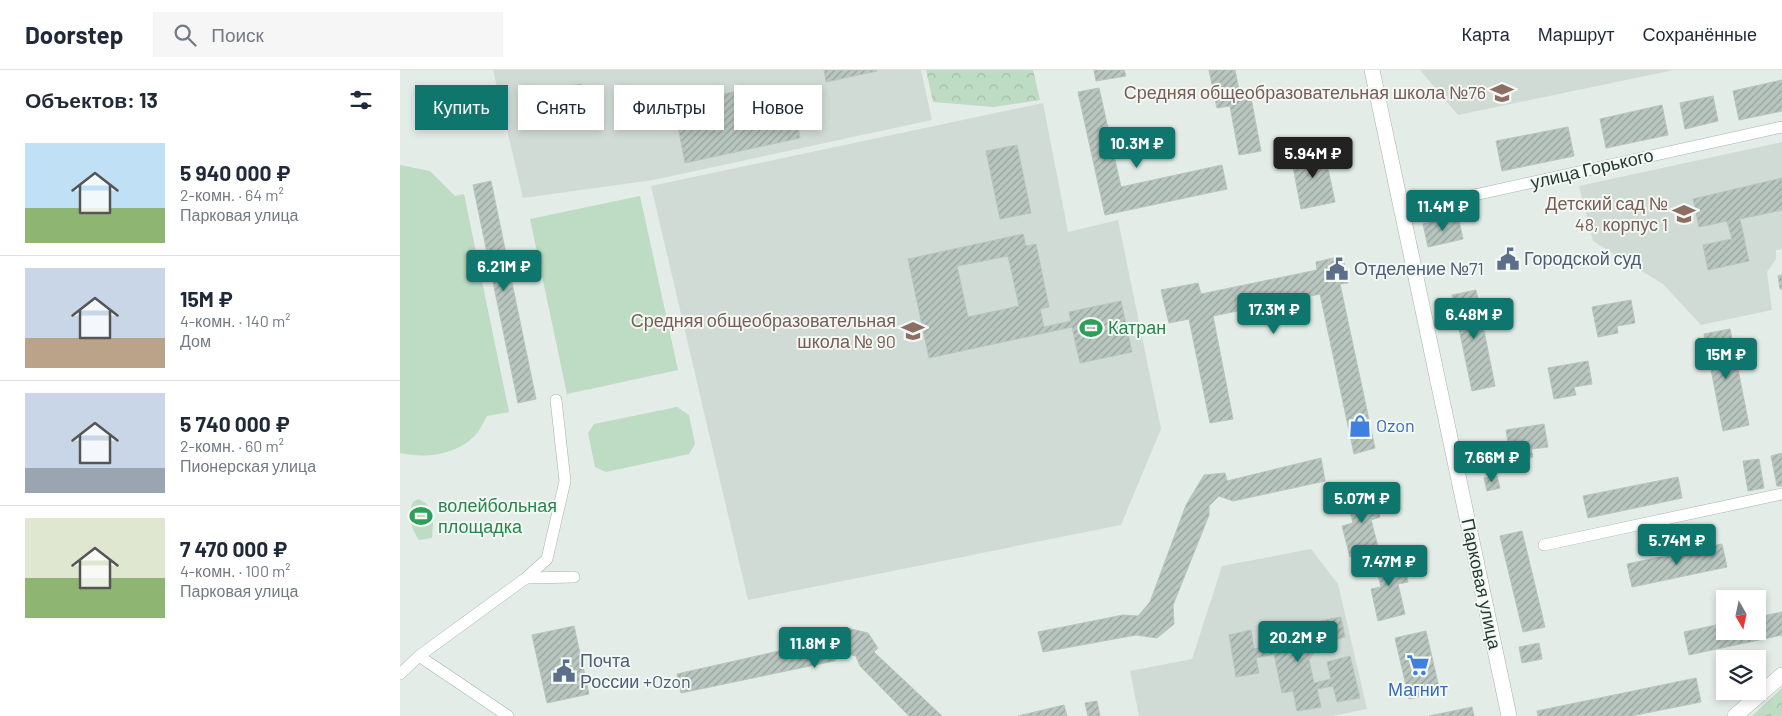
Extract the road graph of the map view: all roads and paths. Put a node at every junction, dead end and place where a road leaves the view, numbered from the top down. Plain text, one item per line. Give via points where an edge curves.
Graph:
1 (1372, 70) edge
2 (1782, 127) edge
3 (1402, 211) junction
4 (556, 400) dead end
5 (1782, 494) edge
6 (1544, 545) dead end
7 (574, 577) dead end
8 (526, 578) junction
9 (419, 656) junction
10 (400, 674) edge
11 (1782, 675) edge
12 (508, 716) edge
13 (1509, 716) edge
14 (1735, 716) edge

1 - 3 street, Парковая улица
2 - 3 street, улица Горького
3 - 13 street, Парковая улица
4 - 8 street via 565,481 547,559
5 - 6 street
7 - 8 street
8 - 9 street
9 - 10 street
9 - 12 street
11 - 14 street

